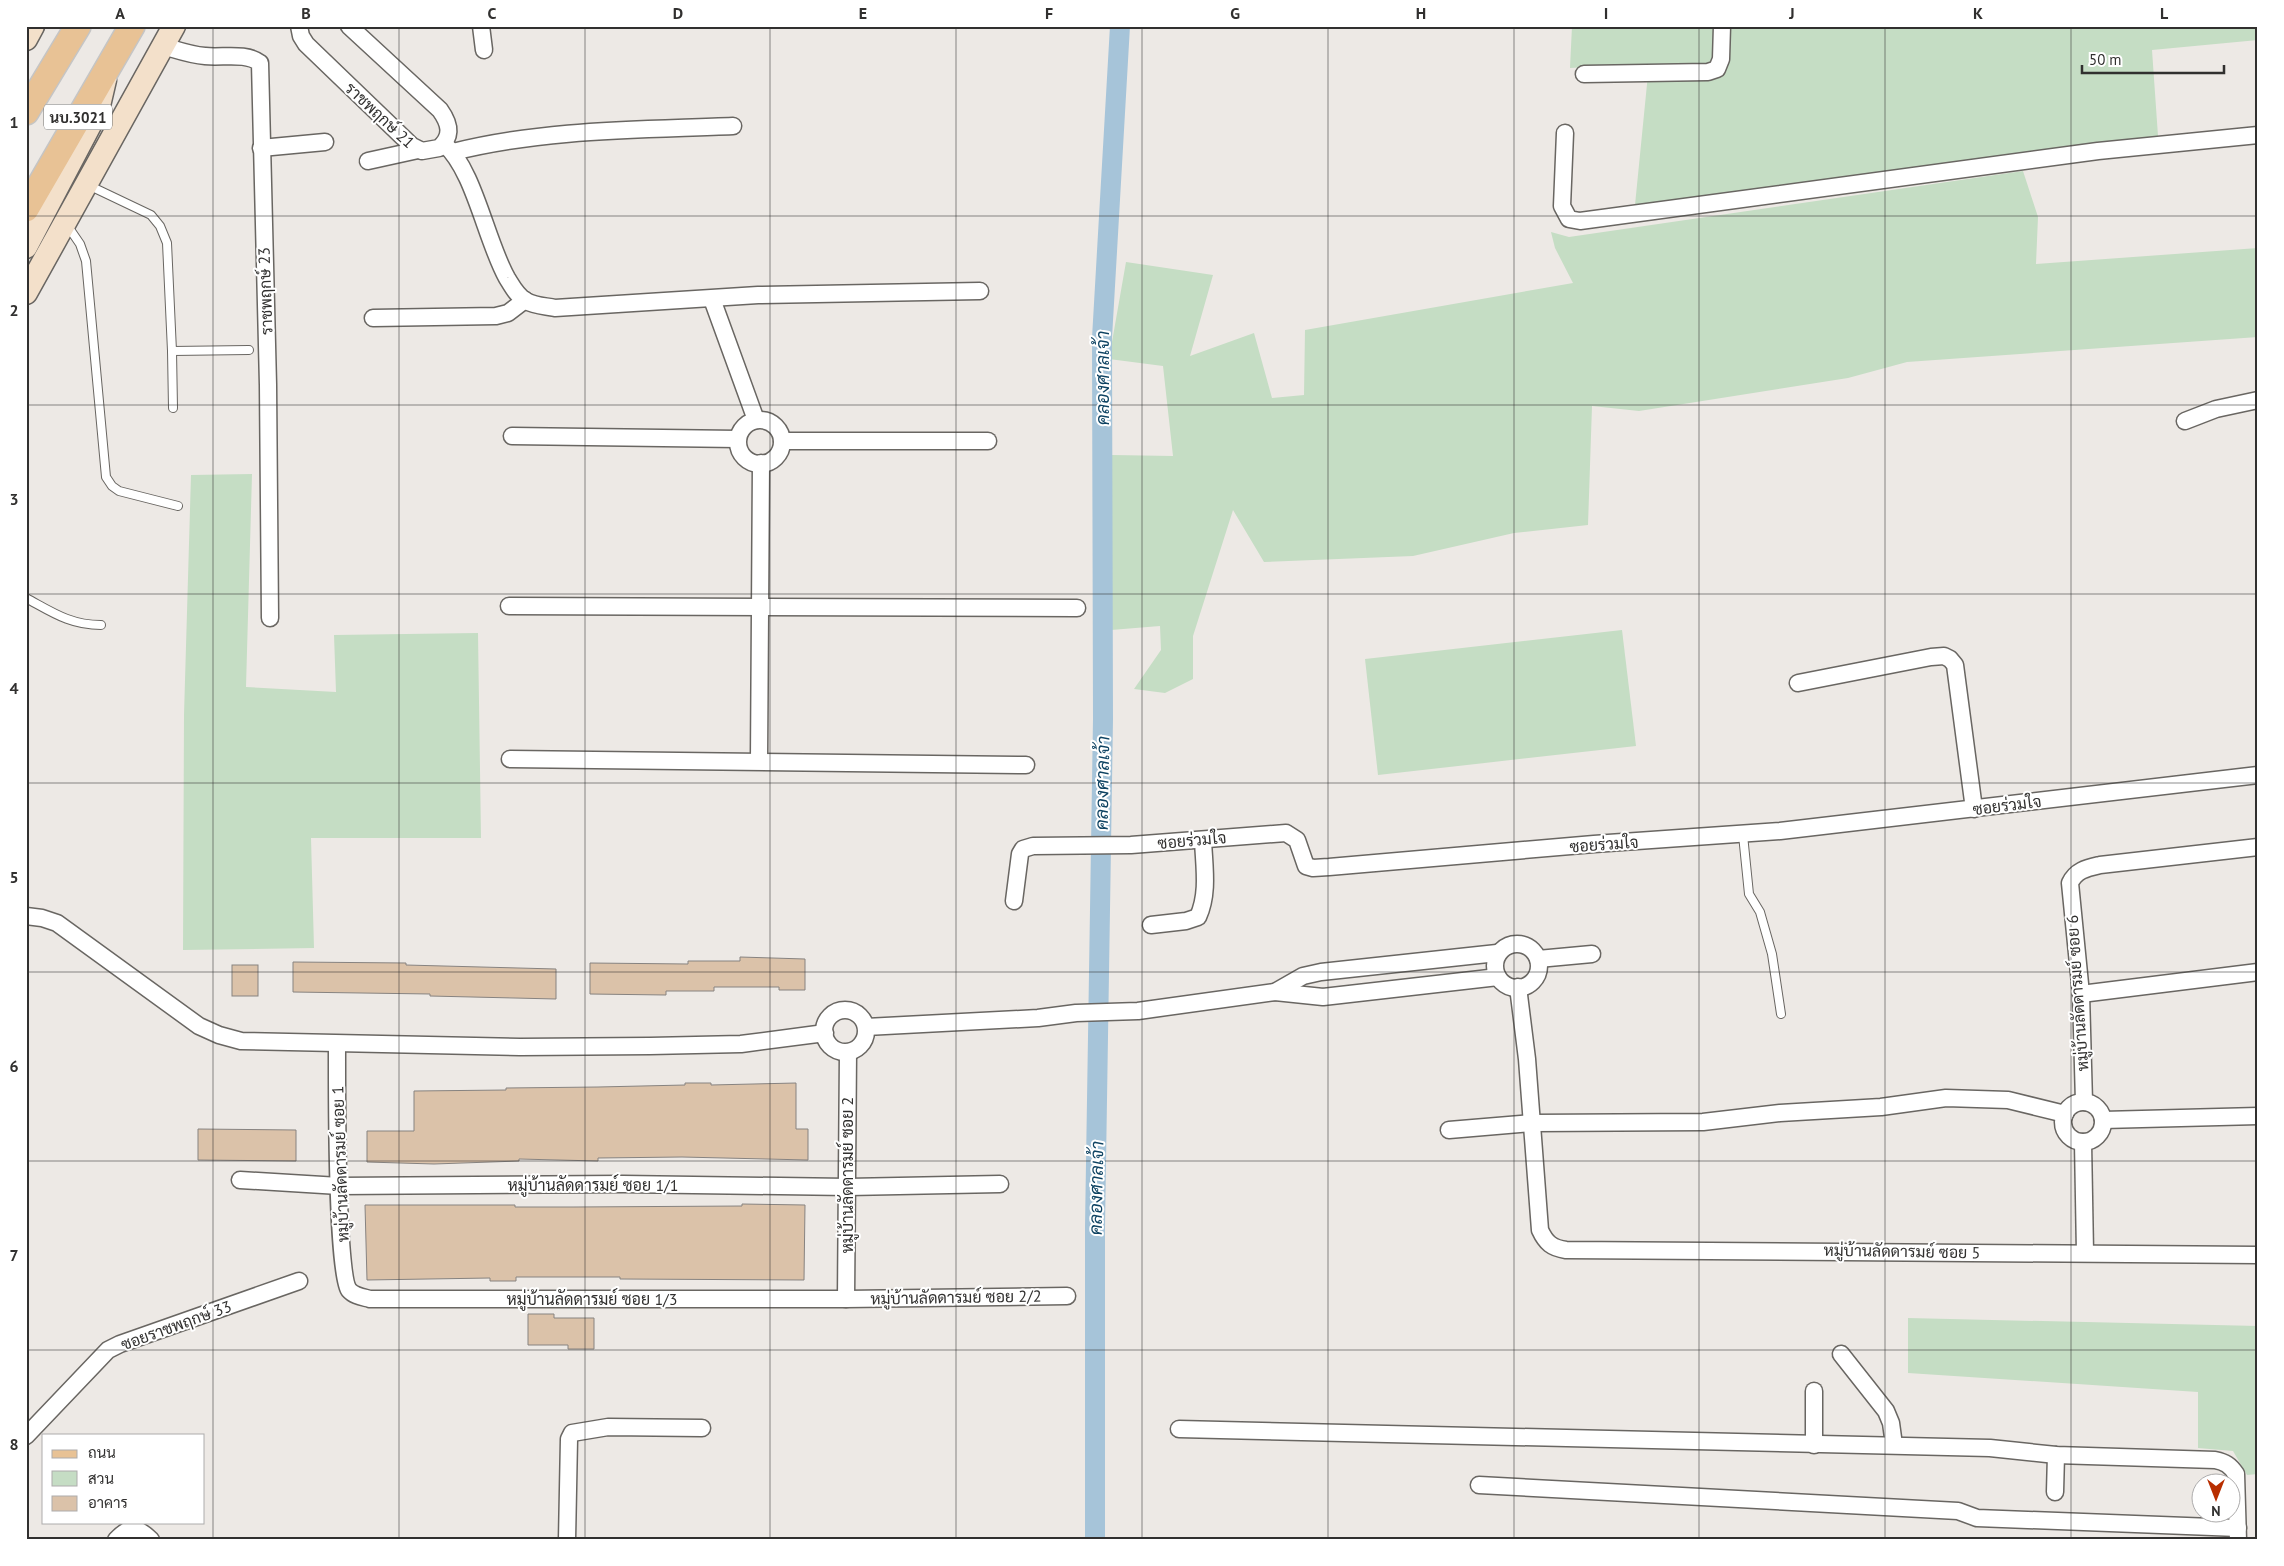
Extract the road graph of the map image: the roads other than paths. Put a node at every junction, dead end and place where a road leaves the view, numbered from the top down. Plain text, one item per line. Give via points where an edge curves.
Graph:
1 (33, 26) edge
2 (78, 26) edge
3 (132, 26) edge
4 (174, 26) edge
5 (300, 26) edge
6 (350, 26) edge
7 (481, 26) edge
8 (1722, 26) edge
9 (26, 39) edge
10 (163, 46) junction
11 (484, 50) dead end
12 (108, 64) junction
13 (1584, 74) dead end
14 (26, 112) edge
15 (733, 126) dead end
16 (1565, 133) dead end
17 (2258, 135) edge
18 (325, 142) dead end
19 (261, 148) junction
20 (449, 148) junction
21 (418, 150) junction
22 (368, 161) dead end
23 (86, 184) junction
24 (26, 209) edge
25 (65, 222) junction
26 (26, 246) edge
27 (980, 291) dead end
28 (26, 293) edge
29 (712, 298) junction
30 (525, 300) junction
31 (373, 318) dead end
32 (249, 350) dead end
33 (172, 351) junction
34 (2258, 400) edge
35 (173, 408) dead end
36 (756, 420) junction
37 (2185, 421) dead end
38 (512, 436) dead end
39 (738, 440) junction
40 (782, 441) junction
41 (988, 441) dead end
42 (761, 463) junction
43 (178, 506) dead end
44 (26, 598) edge
45 (509, 606) dead end
46 (760, 608) junction
47 (1077, 608) dead end
48 (270, 618) dead end
49 (101, 625) dead end
50 (1798, 683) dead end
51 (510, 759) dead end
52 (759, 761) junction
53 (1026, 765) dead end
54 (2258, 775) edge
55 (1974, 809) junction
56 (1744, 835) junction
57 (1203, 840) junction
58 (2258, 847) edge
59 (1014, 901) dead end
60 (26, 916) edge
61 (1151, 925) dead end
62 (1497, 954) junction
63 (1592, 954) dead end
64 (1538, 960) junction
65 (2258, 972) edge
66 (1498, 977) junction
67 (1518, 987) junction
68 (1275, 992) junction
69 (2081, 994) junction
70 (1781, 1014) dead end
71 (866, 1027) junction
72 (824, 1033) junction
73 (337, 1044) junction
74 (848, 1052) junction
75 (2084, 1102) junction
76 (2065, 1114) junction
77 (2258, 1116) edge
78 (2103, 1120) junction
79 (1533, 1123) junction
80 (1448, 1130) dead end
81 (2083, 1142) junction
82 (240, 1180) dead end
83 (1000, 1184) dead end
84 (338, 1186) junction
85 (848, 1187) junction
86 (2085, 1253) junction
87 (2258, 1255) edge
88 (299, 1281) dead end
89 (346, 1283) joint
90 (1067, 1296) dead end
91 (846, 1299) junction
92 (1842, 1354) dead end
93 (1814, 1391) dead end
94 (702, 1428) dead end
95 (1179, 1429) dead end
96 (26, 1436) edge
97 (1814, 1445) junction
98 (1894, 1445) junction
99 (2056, 1455) junction
100 (1479, 1485) dead end
101 (2055, 1492) dead end
102 (2238, 1534) edge
103 (116, 1540) edge
104 (151, 1540) edge
105 (567, 1540) edge

1 - 9 main road
2 - 14 main road, นบ.3021
3 - 12 main road, นบ.3021
4 - 10 main road, นบ.3021
5 - 21 street, ราชพฤกษ์ 21 via 306,44
6 - 20 street via 440,110 449,126
7 - 11 street
8 - 13 street via 1721,59 1717,69 1708,72
10 - 19 street, ราชพฤกษ์ 23 via 206,56 246,58 260,63
10 - 23 main road, นบ.3021
12 - 24 main road, นบ.3021
12 - 26 main road via 98,110
15 - 20 street, ราชพฤกษ์ 21 via 571,133
16 - 17 street via 1562,206 1569,219 1580,221 2098,151
18 - 19 street
19 - 48 street, ราชพฤกษ์ 23 via 268,375
20 - 21 street, ราชพฤกษ์ 21
20 - 30 street via 466,176 501,267 515,291
21 - 22 street
23 - 25 main road, นบ.3021
23 - 33 lane via 151,215 160,226 167,243
25 - 28 main road, นบ.3021
25 - 43 lane via 80,244 86,261 106,477 119,491
27 - 29 street
29 - 30 street via 556,308
29 - 36 street
30 - 31 street via 508,313 496,316
32 - 33 lane
33 - 35 lane
34 - 37 street via 2216,409
36 - 39 street via 744,427
36 - 40 street via 771,423
38 - 39 street
39 - 42 street via 744,456
40 - 41 street
40 - 42 street via 776,456
42 - 46 street
44 - 49 lane via 64,619 82,625
45 - 46 street
46 - 47 street
46 - 52 street
50 - 55 street via 1930,657 1950,659 1956,665
51 - 52 street
52 - 53 street
54 - 55 street, ซอยร่วมใจ
55 - 56 street, ซอยร่วมใจ
56 - 57 street, ซอยร่วมใจ via 1313,868 1303,861 1297,840 1286,833
56 - 70 lane via 1749,894 1760,912 1772,954
57 - 59 street, ซอยร่วมใจ via 1023,849
57 - 61 street via 1206,891 1198,917
58 - 69 street, หมู่บ้านลัดดารมย์ ซอย 6 via 2100,865 2077,872 2070,883
60 - 73 street via 42,918 70,931 199,1026 219,1035 241,1041
62 - 64 street via 1510,945 1518,944 1527,946
62 - 66 street
62 - 68 street via 1321,972 1303,976
63 - 64 street
64 - 67 street via 1532,981
65 - 69 street
66 - 67 street via 1507,985
66 - 68 street via 1322,997
67 - 79 street
68 - 71 street via 1138,1010
69 - 75 street, หมู่บ้านลัดดารมย์ ซอย 6
71 - 72 street via 862,1018 846,1010 830,1017
71 - 74 street via 862,1044
72 - 73 street via 741,1044 668,1046
72 - 74 street via 831,1047
73 - 84 street, หมู่บ้านลัดดารมย์ ซอย 1
74 - 85 street, หมู่บ้านลัดดารมย์ ซอย 2
75 - 76 street via 2073,1105
75 - 78 street via 2097,1108
76 - 79 street via 2008,1100 1946,1098 1881,1107 1780,1113 1703,1122
76 - 81 street via 2066,1132 2071,1138
77 - 78 street
78 - 81 street via 2100,1133
79 - 80 street
79 - 86 street, หมู่บ้านลัดดารมย์ ซอย 5 via 1540,1230 1547,1243 1555,1249
81 - 86 street
82 - 84 street, หมู่บ้านลัดดารมย์ ซอย 1/1
83 - 85 street, หมู่บ้านลัดดารมย์ ซอย 1/1
84 - 85 street, หมู่บ้านลัดดารมย์ ซอย 1/1 via 623,1184
84 - 89 street, หมู่บ้านลัดดารมย์ ซอย 1
85 - 91 street, หมู่บ้านลัดดารมย์ ซอย 2
86 - 87 street, หมู่บ้านลัดดารมย์ ซอย 5
88 - 96 street, ซอยราชพฤกษ์ 33 via 108,1350
89 - 91 street, หมู่บ้านลัดดารมย์ ซอย 1/3 via 356,1296 370,1299
90 - 91 street, หมู่บ้านลัดดารมย์ ซอย 2/2
92 - 98 street via 1886,1411
93 - 97 street
94 - 105 street via 608,1427 572,1433 569,1439
95 - 97 street
97 - 98 street
98 - 99 street via 1990,1448
99 - 101 street
99 - 102 street via 2225,1462 2236,1474
100 - 102 street via 1958,1511 1977,1518
103 - 104 street via 123,1532 135,1529 141,1530

